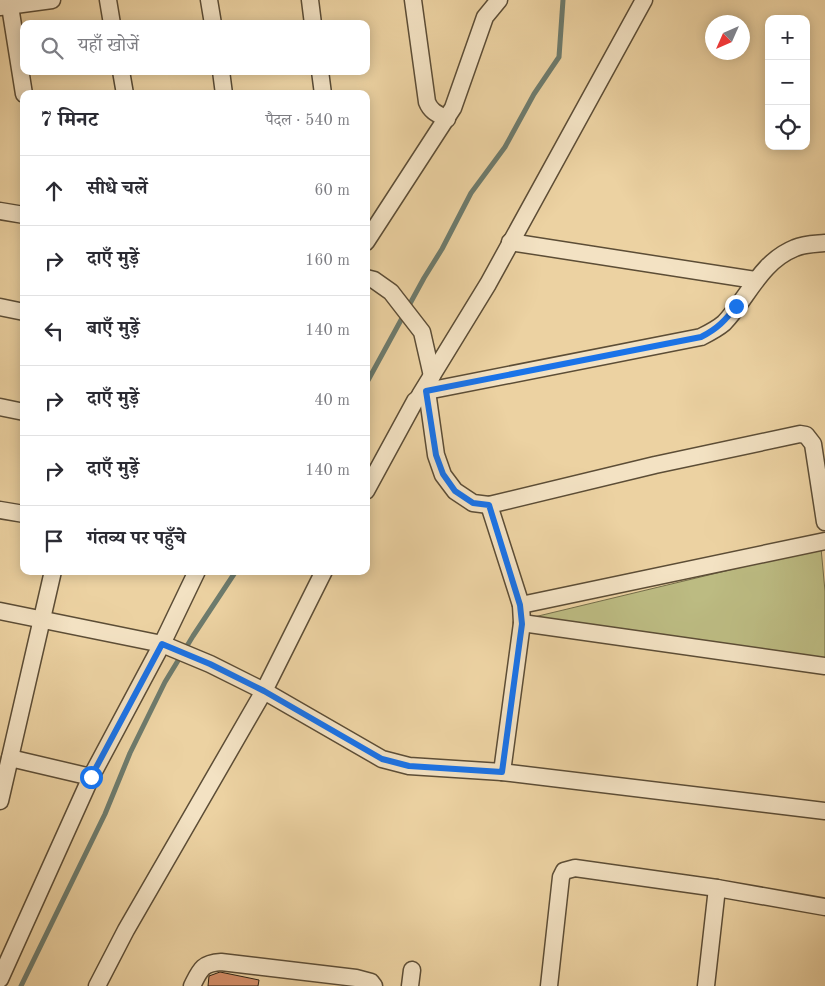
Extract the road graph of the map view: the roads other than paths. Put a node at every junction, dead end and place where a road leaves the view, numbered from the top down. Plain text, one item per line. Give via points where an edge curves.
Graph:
1 (52, 0) edge
2 (108, 0) edge
3 (209, 0) edge
4 (310, 0) edge
5 (413, 0) edge
6 (481, 0) edge
7 (500, 0) edge
8 (644, 0) edge
9 (6, 4) edge
10 (484, 17) junction
11 (111, 20) edge
12 (212, 20) edge
13 (312, 20) edge
14 (20, 74) edge
15 (20, 75) edge
16 (122, 75) edge
17 (222, 75) edge
18 (321, 75) edge
19 (23, 90) edge
20 (124, 90) edge
21 (223, 90) edge
22 (322, 90) edge
23 (446, 119) junction
24 (0, 211) edge
25 (20, 215) edge
26 (370, 236) edge
27 (510, 242) junction
28 (825, 243) edge
29 (370, 279) edge
30 (755, 280) junction
31 (0, 307) edge
32 (20, 311) edge
33 (426, 387) junction
34 (0, 407) edge
35 (20, 411) edge
36 (370, 484) edge
37 (489, 505) junction
38 (0, 510) edge
39 (20, 513) edge
40 (825, 522) edge
41 (825, 541) edge
42 (52, 575) edge
43 (195, 575) edge
44 (322, 575) edge
45 (520, 605) junction
46 (0, 611) edge
47 (43, 620) junction
48 (522, 624) junction
49 (162, 644) junction
50 (825, 666) edge
51 (264, 691) junction
52 (10, 758) junction
53 (502, 772) junction
54 (91, 777) junction
55 (1, 795) edge
56 (825, 811) edge
57 (717, 888) junction
58 (825, 907) edge
59 (0, 978) edge
60 (96, 986) edge
61 (192, 986) edge
62 (374, 986) edge
63 (549, 986) edge
64 (706, 986) edge

1 - 9 street
2 - 11 street
3 - 12 street
4 - 13 street
5 - 23 street via 427,102 429,108
6 - 10 street
7 - 10 street
8 - 27 street
9 - 14 street
10 - 23 street via 457,99
15 - 19 street
16 - 20 street
17 - 21 street
18 - 22 street
23 - 26 street
24 - 25 street
27 - 30 street
27 - 33 street
28 - 30 street via 808,244 789,251 768,265
29 - 33 street via 391,292 422,332
30 - 33 street via 724,322 701,337
31 - 32 street
33 - 36 street
33 - 37 street via 436,455 443,474 455,491 473,503
34 - 35 street
37 - 40 street via 800,434 806,435 813,444
37 - 45 street
38 - 39 street
41 - 45 street
42 - 47 street
43 - 49 street
44 - 51 street
45 - 48 street
46 - 47 street
47 - 49 street
47 - 52 street
48 - 50 street
48 - 53 street
49 - 51 street
49 - 54 street
51 - 53 street via 382,759 409,766
51 - 60 street
52 - 54 street
52 - 55 street
53 - 56 street
54 - 59 street
57 - 58 street
57 - 63 street via 575,868 564,871
57 - 64 street
61 - 62 street via 204,965 221,962 356,978

